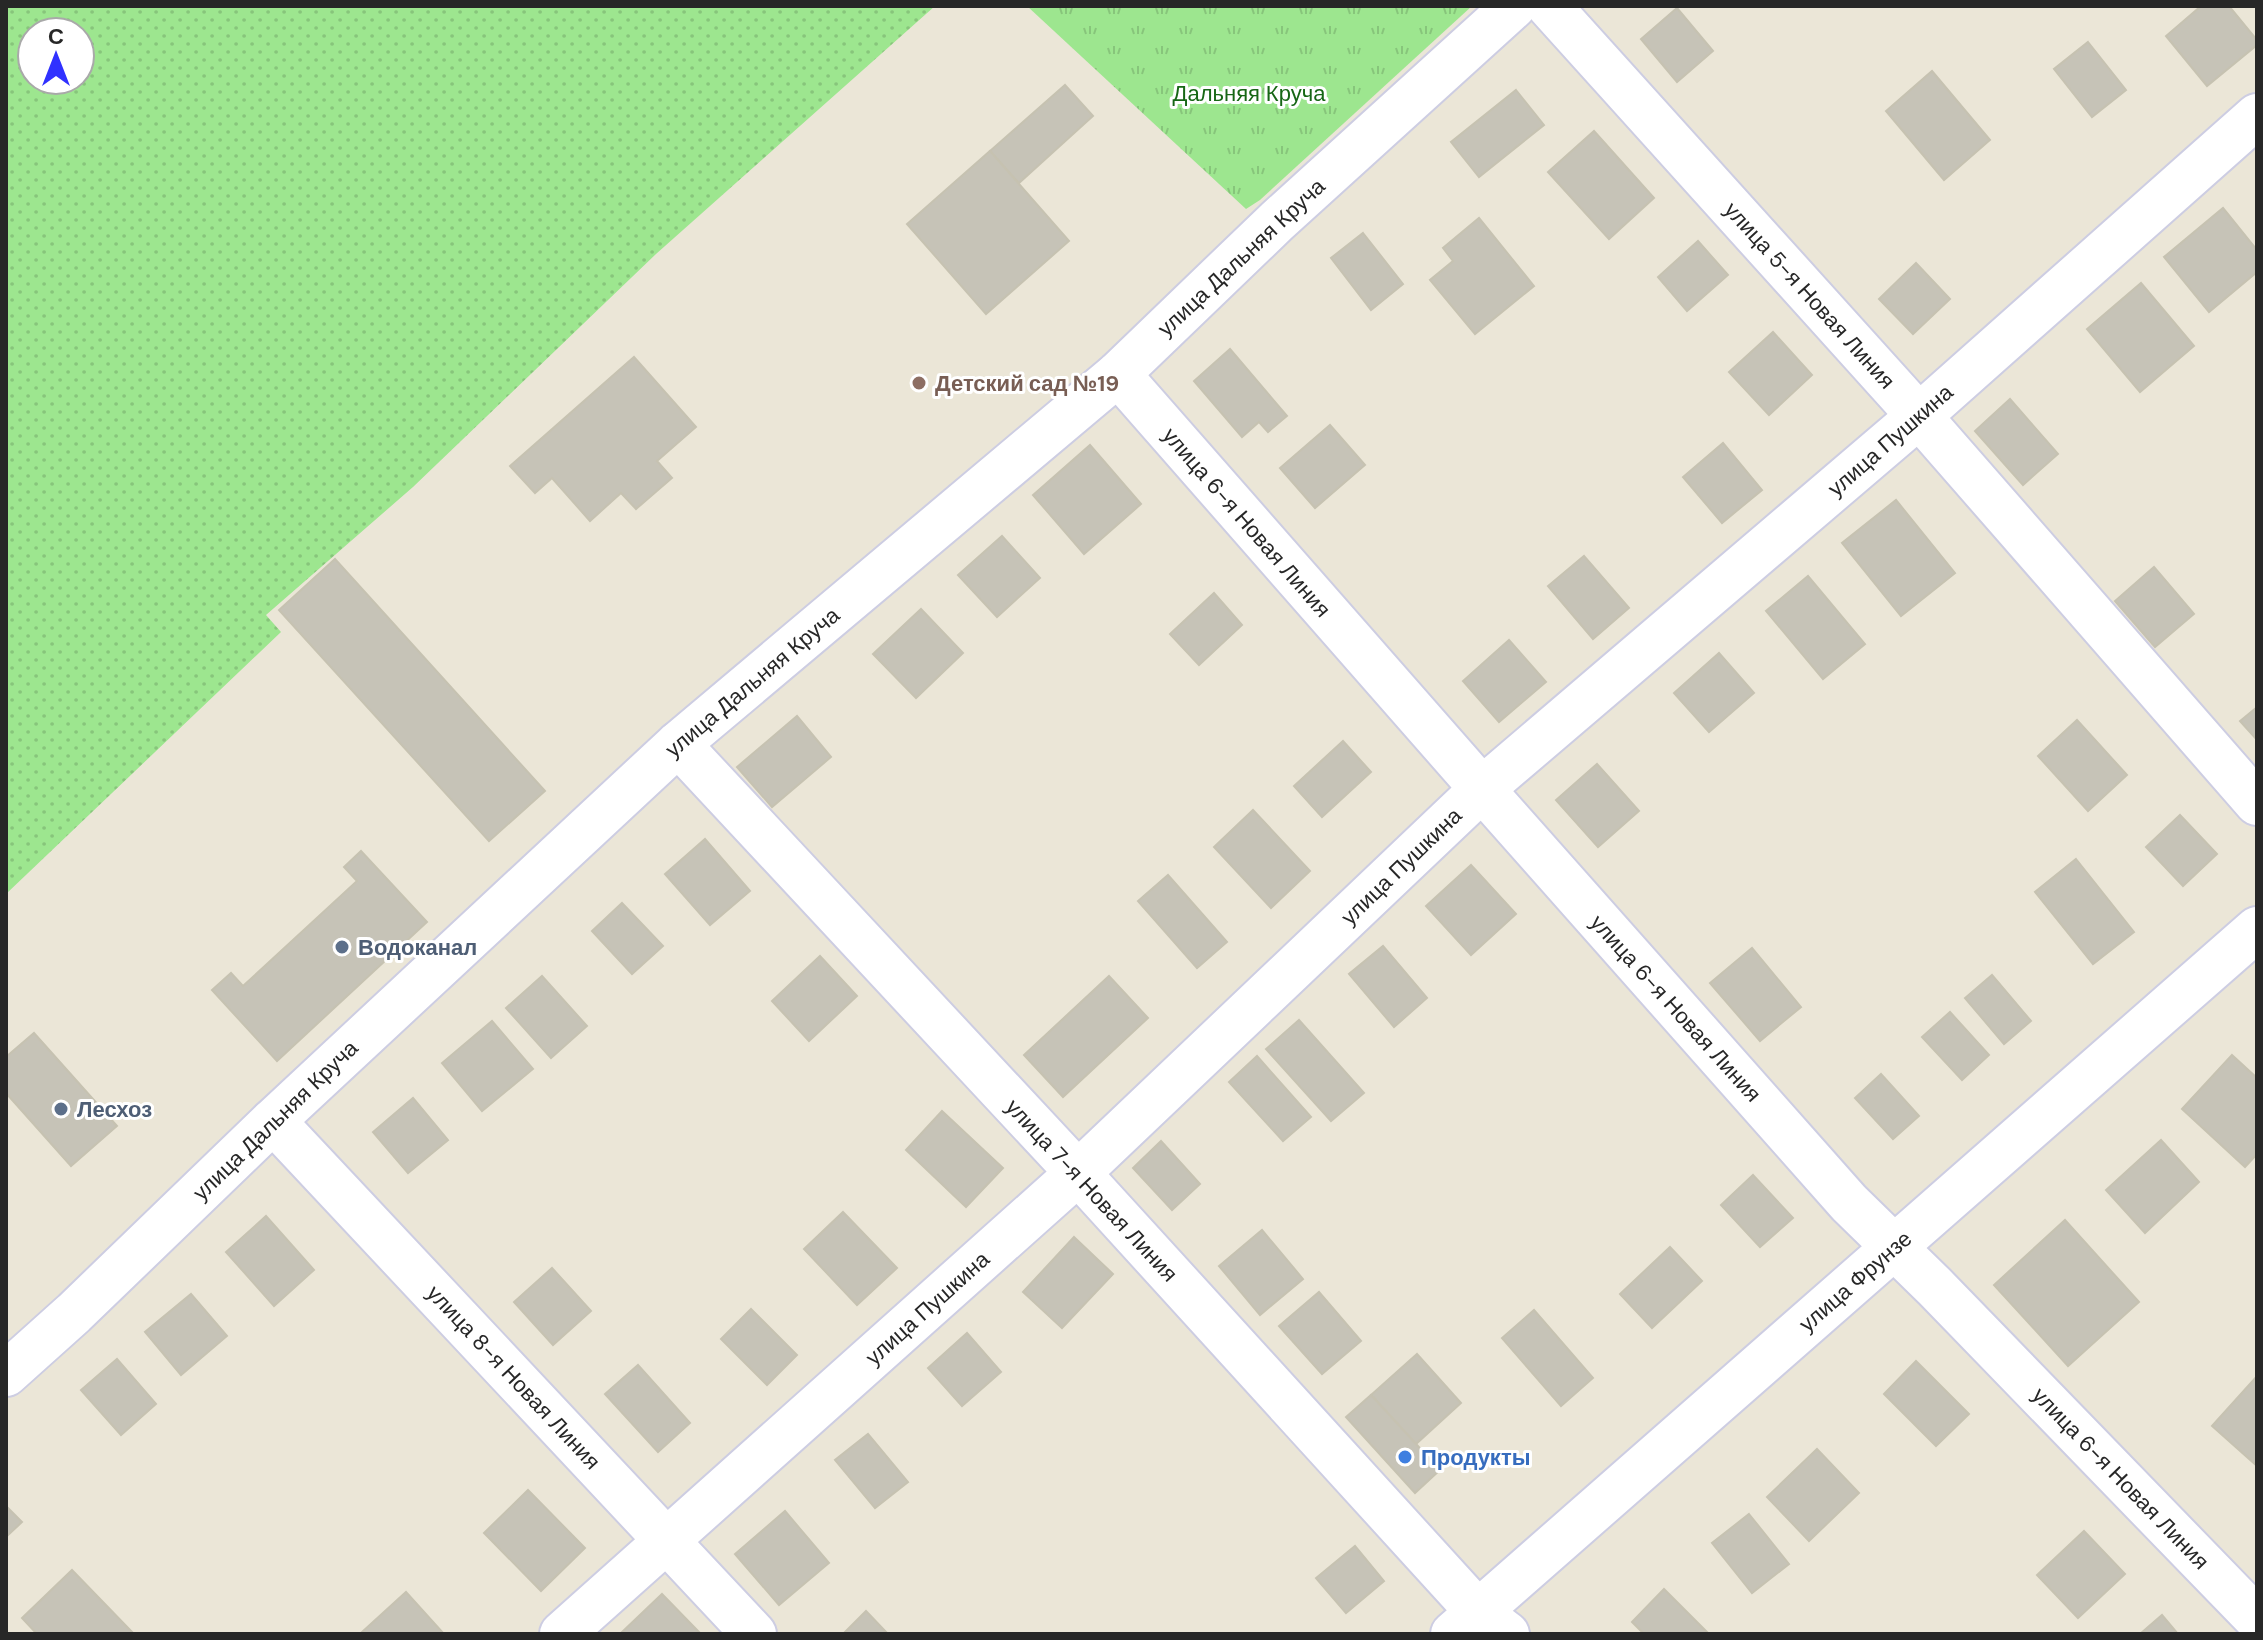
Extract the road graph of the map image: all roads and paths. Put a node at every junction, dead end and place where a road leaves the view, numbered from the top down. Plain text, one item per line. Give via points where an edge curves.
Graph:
1 (1514, 6) edge
2 (1549, 6) edge
3 (2257, 116) edge
4 (1118, 374) junction
5 (1919, 416) junction
6 (678, 744) junction
7 (1482, 789) junction
8 (2257, 803) edge
9 (2257, 929) edge
10 (273, 1121) junction
11 (1078, 1173) junction
12 (1893, 1247) junction
13 (6, 1374) edge
14 (667, 1540) junction
15 (2257, 1619) edge
16 (1479, 1627) edge
17 (562, 1634) edge
18 (754, 1634) edge

1 - 4 street, улица Дальняя Круча
2 - 5 street, улица 5-я Новая Линия
3 - 5 street, улица Пушкина
4 - 6 street, улица Дальняя Круча
4 - 7 street, улица 6-я Новая Линия
5 - 7 street, улица Пушкина
5 - 8 street, улица 5-я Новая Линия
6 - 10 street, улица Дальняя Круча
6 - 11 street, улица 7-я Новая Линия
7 - 11 street, улица Пушкина
7 - 12 street, улица 6-я Новая Линия
9 - 12 street, улица Фрунзе
10 - 13 street, улица Дальняя Круча
10 - 14 street, улица 8-я Новая Линия
11 - 14 street, улица Пушкина
11 - 16 street, улица 7-я Новая Линия
12 - 15 street, улица 6-я Новая Линия
12 - 16 street, улица Фрунзе
14 - 17 street, улица Пушкина
14 - 18 street, улица 8-я Новая Линия

